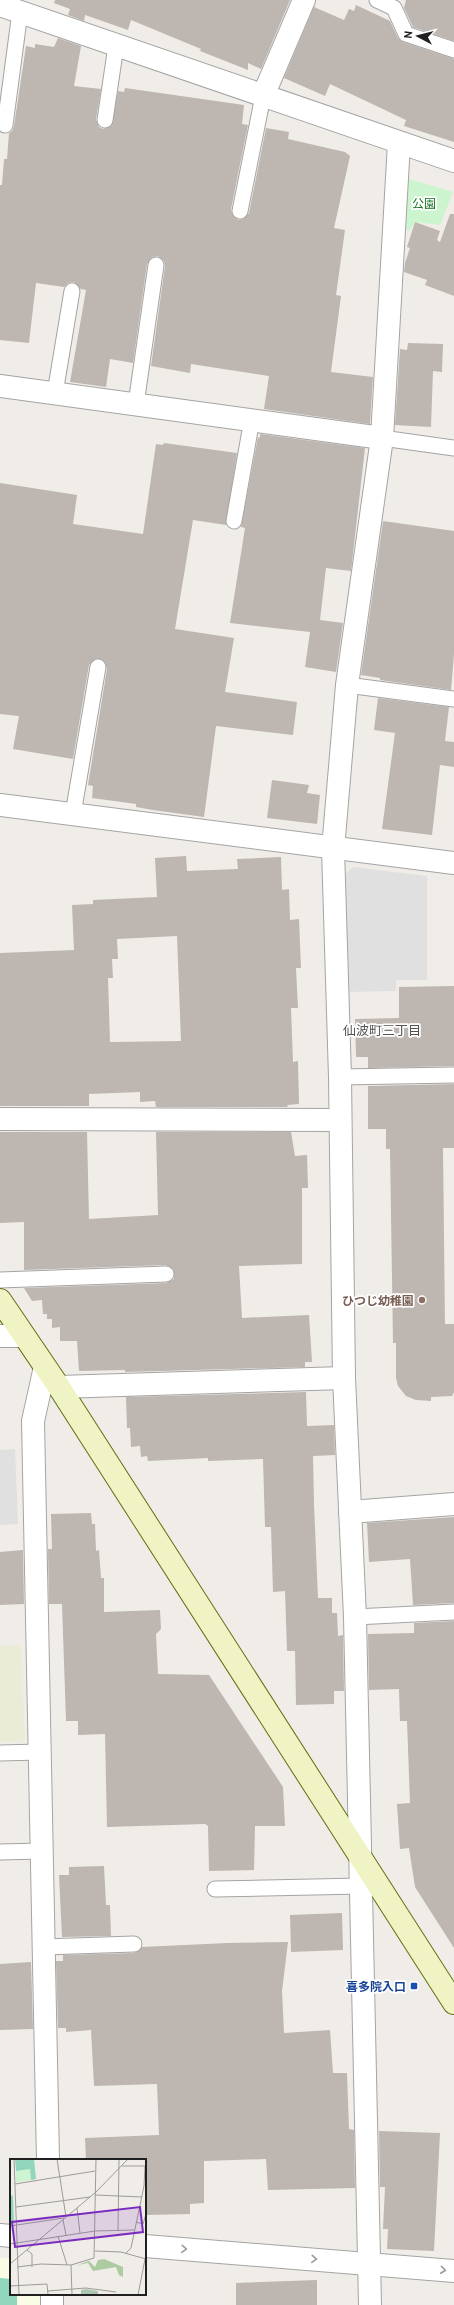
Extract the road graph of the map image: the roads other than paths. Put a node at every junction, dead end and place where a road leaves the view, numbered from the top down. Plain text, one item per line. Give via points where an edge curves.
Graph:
1 (304, 0) edge
2 (377, 0) edge
3 (10, 8) edge
4 (116, 46) junction
5 (454, 50) edge
6 (263, 96) junction
7 (105, 120) dead end
8 (5, 125) dead end
9 (399, 143) junction
10 (454, 161) edge
11 (240, 211) dead end
12 (156, 265) dead end
13 (72, 292) dead end
14 (0, 386) edge
15 (55, 393) junction
16 (136, 404) junction
17 (252, 419) junction
18 (382, 438) junction
19 (454, 448) edge
20 (234, 521) dead end
21 (98, 667) dead end
22 (347, 685) junction
23 (454, 699) edge
24 (0, 804) edge
25 (74, 814) junction
26 (333, 848) junction
27 (454, 863) edge
28 (454, 1076) edge
29 (340, 1077) junction
30 (0, 1119) edge
31 (340, 1120) junction
32 (166, 1274) dead end
33 (0, 1280) edge
34 (0, 1300) edge
35 (0, 1336) edge
36 (24, 1336) junction
37 (45, 1367) junction
38 (344, 1378) junction
39 (59, 1387) junction
40 (454, 1504) edge
41 (350, 1512) junction
42 (454, 1612) edge
43 (355, 1617) junction
44 (40, 1752) junction
45 (0, 1753) edge
46 (42, 1851) junction
47 (0, 1852) edge
48 (359, 1852) junction
49 (361, 1886) junction
50 (215, 1889) dead end
51 (134, 1944) dead end
52 (44, 1948) junction
53 (454, 2003) edge
54 (48, 2159) edge
55 (0, 2235) edge
56 (10, 2236) edge
57 (146, 2246) edge
58 (368, 2263) junction
59 (454, 2271) edge
60 (370, 2305) edge

1 - 6 street
2 - 5 lane via 394,8 406,34
3 - 4 street
3 - 8 lane
4 - 6 street
4 - 7 lane
6 - 9 street
6 - 11 lane
9 - 10 street
9 - 18 street
12 - 16 lane
13 - 15 lane
14 - 15 street
15 - 16 street
16 - 17 street
17 - 18 street
17 - 20 lane
18 - 19 lane
18 - 22 street
21 - 25 lane
22 - 23 lane
22 - 26 street
24 - 25 street
25 - 26 street
26 - 27 street
26 - 29 street
28 - 29 lane
29 - 31 street
30 - 31 street
31 - 38 street
32 - 33 lane
34 - 36 street
35 - 36 street
36 - 37 street
37 - 39 street
37 - 44 street via 33,1421
38 - 39 street
38 - 41 street
39 - 48 street
40 - 41 street
41 - 43 street
42 - 43 lane
43 - 48 street
44 - 45 lane
44 - 46 street
46 - 47 lane
46 - 52 street
48 - 49 street
48 - 53 street
49 - 50 lane
49 - 58 street
51 - 52 lane
52 - 54 street
55 - 56 street
57 -> 58 street
58 -> 59 street
58 - 60 street

